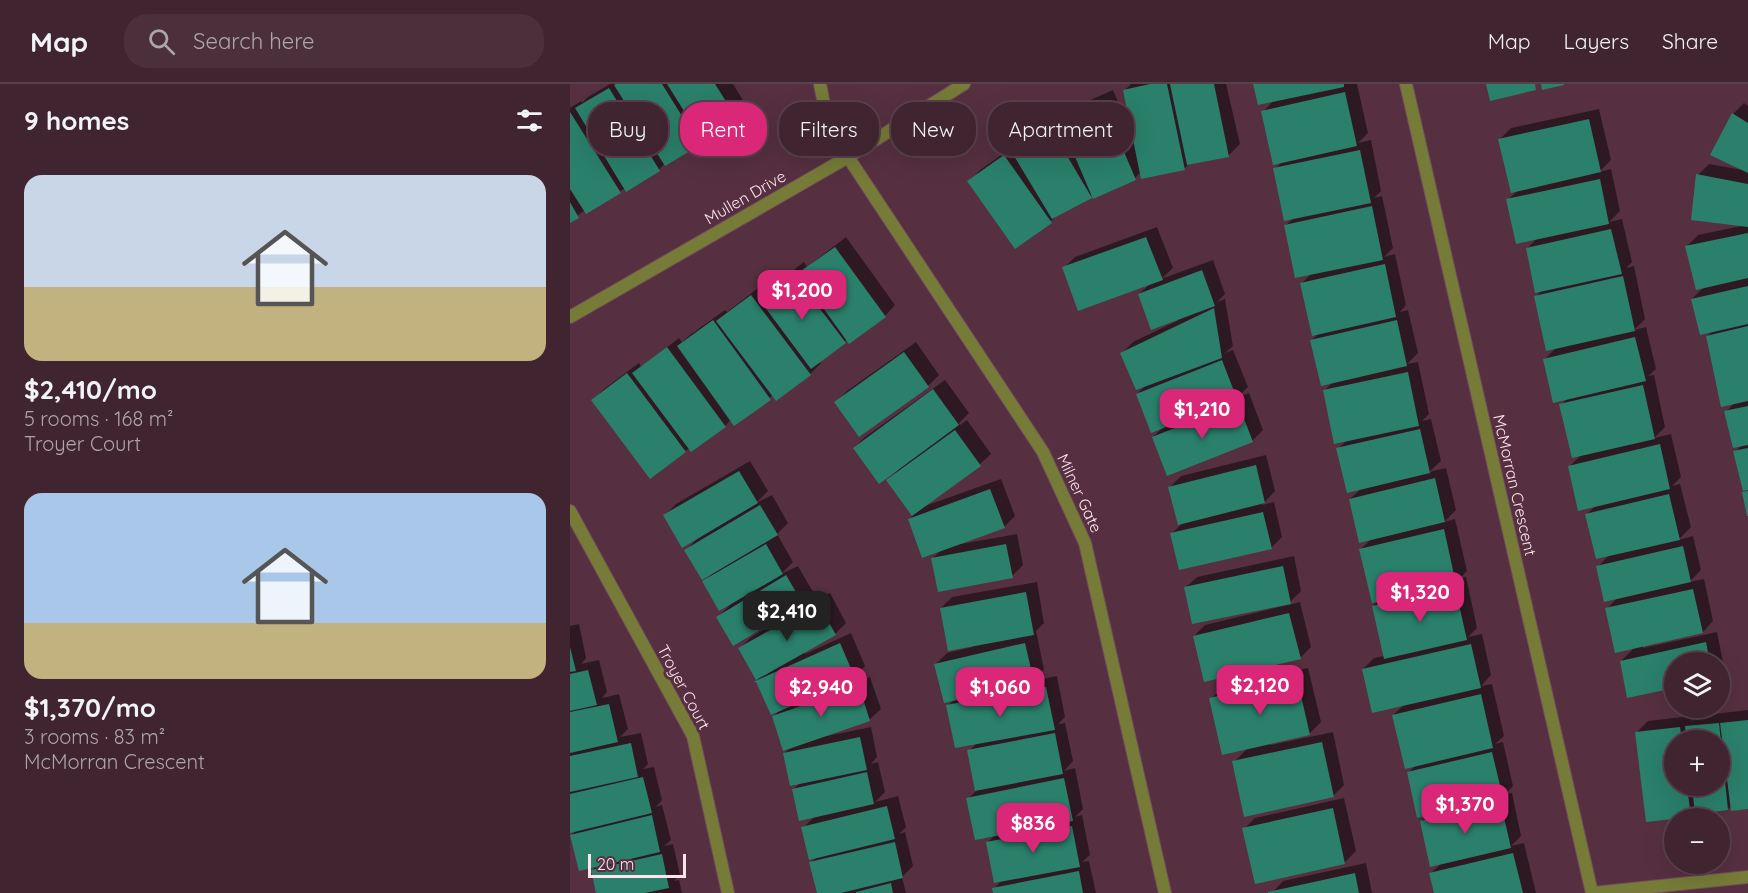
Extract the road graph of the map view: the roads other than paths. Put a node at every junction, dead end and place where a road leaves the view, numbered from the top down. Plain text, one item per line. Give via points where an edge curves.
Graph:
1 (820, 84) edge
2 (964, 84) edge
3 (1406, 84) edge
4 (848, 158) junction
5 (570, 316) edge
6 (570, 511) edge
7 (1748, 877) edge
8 (728, 893) edge
9 (1165, 893) edge
10 (1592, 893) edge

1 - 4 street, Milner Gate via 825,109
2 - 4 street, Mullen Drive
3 - 10 street, McMorran Crescent
4 - 5 street, Mullen Drive
4 - 9 street, Milner Gate via 1043,452 1085,543
6 - 8 street, Troyer Court via 693,736
7 - 10 street, McMorran Crescent

